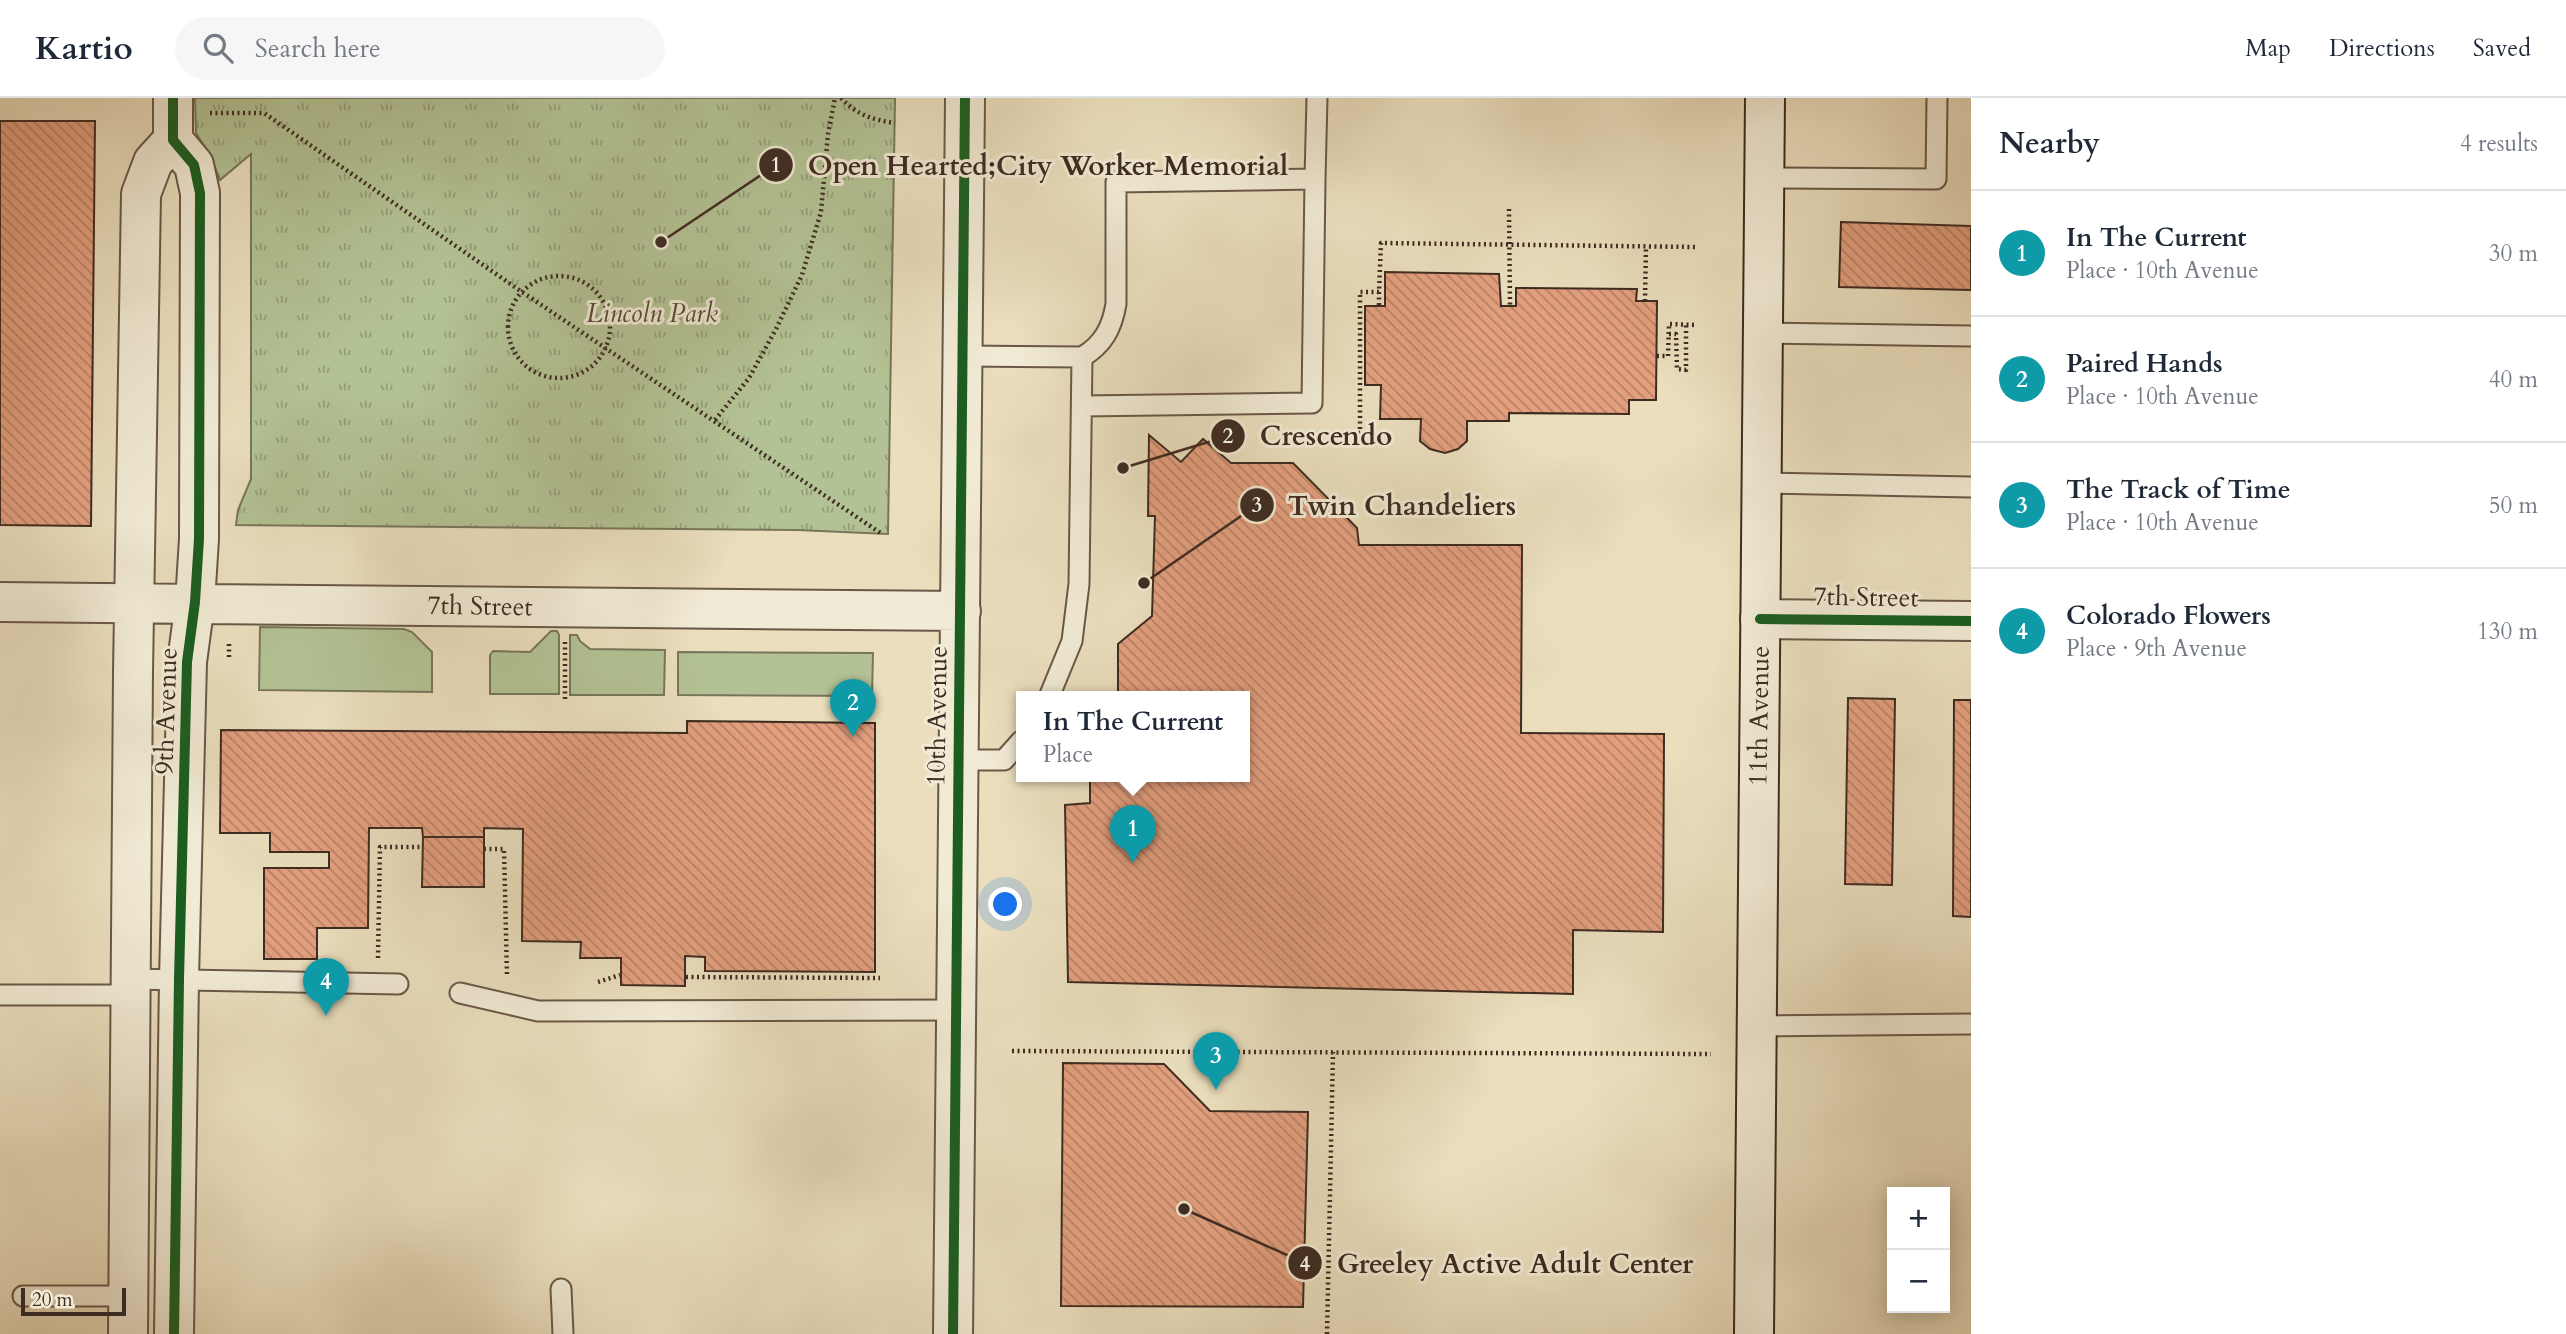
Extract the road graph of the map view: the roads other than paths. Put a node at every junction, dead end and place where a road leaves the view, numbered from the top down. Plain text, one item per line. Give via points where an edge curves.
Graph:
1 (173, 98) edge
2 (965, 98) edge
3 (1317, 98) edge
4 (1765, 98) edge
5 (1937, 98) edge
6 (173, 140) junction
7 (1764, 178) junction
8 (1315, 179) junction
9 (1762, 334) junction
10 (1971, 336) edge
11 (963, 356) junction
12 (1082, 357) junction
13 (1082, 406) junction
14 (1761, 483) junction
15 (1971, 487) edge
16 (0, 602) edge
17 (135, 602) junction
18 (195, 602) junction
19 (961, 611) junction
20 (1760, 618) junction
21 (1971, 621) edge
22 (1051, 691) edge
23 (1016, 747) edge
24 (959, 760) junction
25 (179, 979) junction
26 (398, 984) dead end
27 (130, 987) junction
28 (460, 993) dead end
29 (0, 995) edge
30 (956, 1010) junction
31 (1971, 1024) edge
32 (1756, 1026) junction
33 (561, 1289) dead end
34 (23, 1296) dead end
35 (127, 1296) junction
36 (128, 1334) edge
37 (174, 1334) edge
38 (563, 1334) edge
39 (953, 1334) edge
40 (1754, 1334) edge

1 - 6 street
2 - 11 street, 10th Avenue
3 - 8 lane
4 - 7 street, 11th Avenue
5 - 7 lane via 1936,179
6 - 17 street, 9th Avenue via 153,162 141,194
6 - 18 street, 9th Avenue via 194,165 200,193
7 - 9 street, 11th Avenue
8 - 12 lane via 1116,182 1113,321 1096,349
8 - 13 lane via 1312,403
9 - 10 lane
9 - 14 street, 11th Avenue
11 - 12 lane
11 - 19 street, 10th Avenue
12 - 13 lane
13 - 22 lane via 1079,584 1072,641
14 - 15 lane
14 - 20 street, 11th Avenue
16 - 17 street, 7th Street
17 - 18 street, 7th Street
17 - 27 street, 9th Avenue
18 - 19 street, 7th Street
18 - 25 street, 9th Avenue via 187,662
19 - 24 street, 10th Avenue
20 - 21 street, 7th Street
20 - 32 street, 11th Avenue
23 - 24 lane via 1004,760
24 - 30 street, 10th Avenue
25 - 26 lane
25 - 27 lane
25 - 37 street, 9th Avenue
27 - 29 lane
27 - 35 street, 9th Avenue
28 - 30 lane via 538,1011
30 - 39 street, 10th Avenue
31 - 32 lane
32 - 40 street, 11th Avenue
33 - 38 lane
34 - 35 lane
35 - 36 street, 9th Avenue

